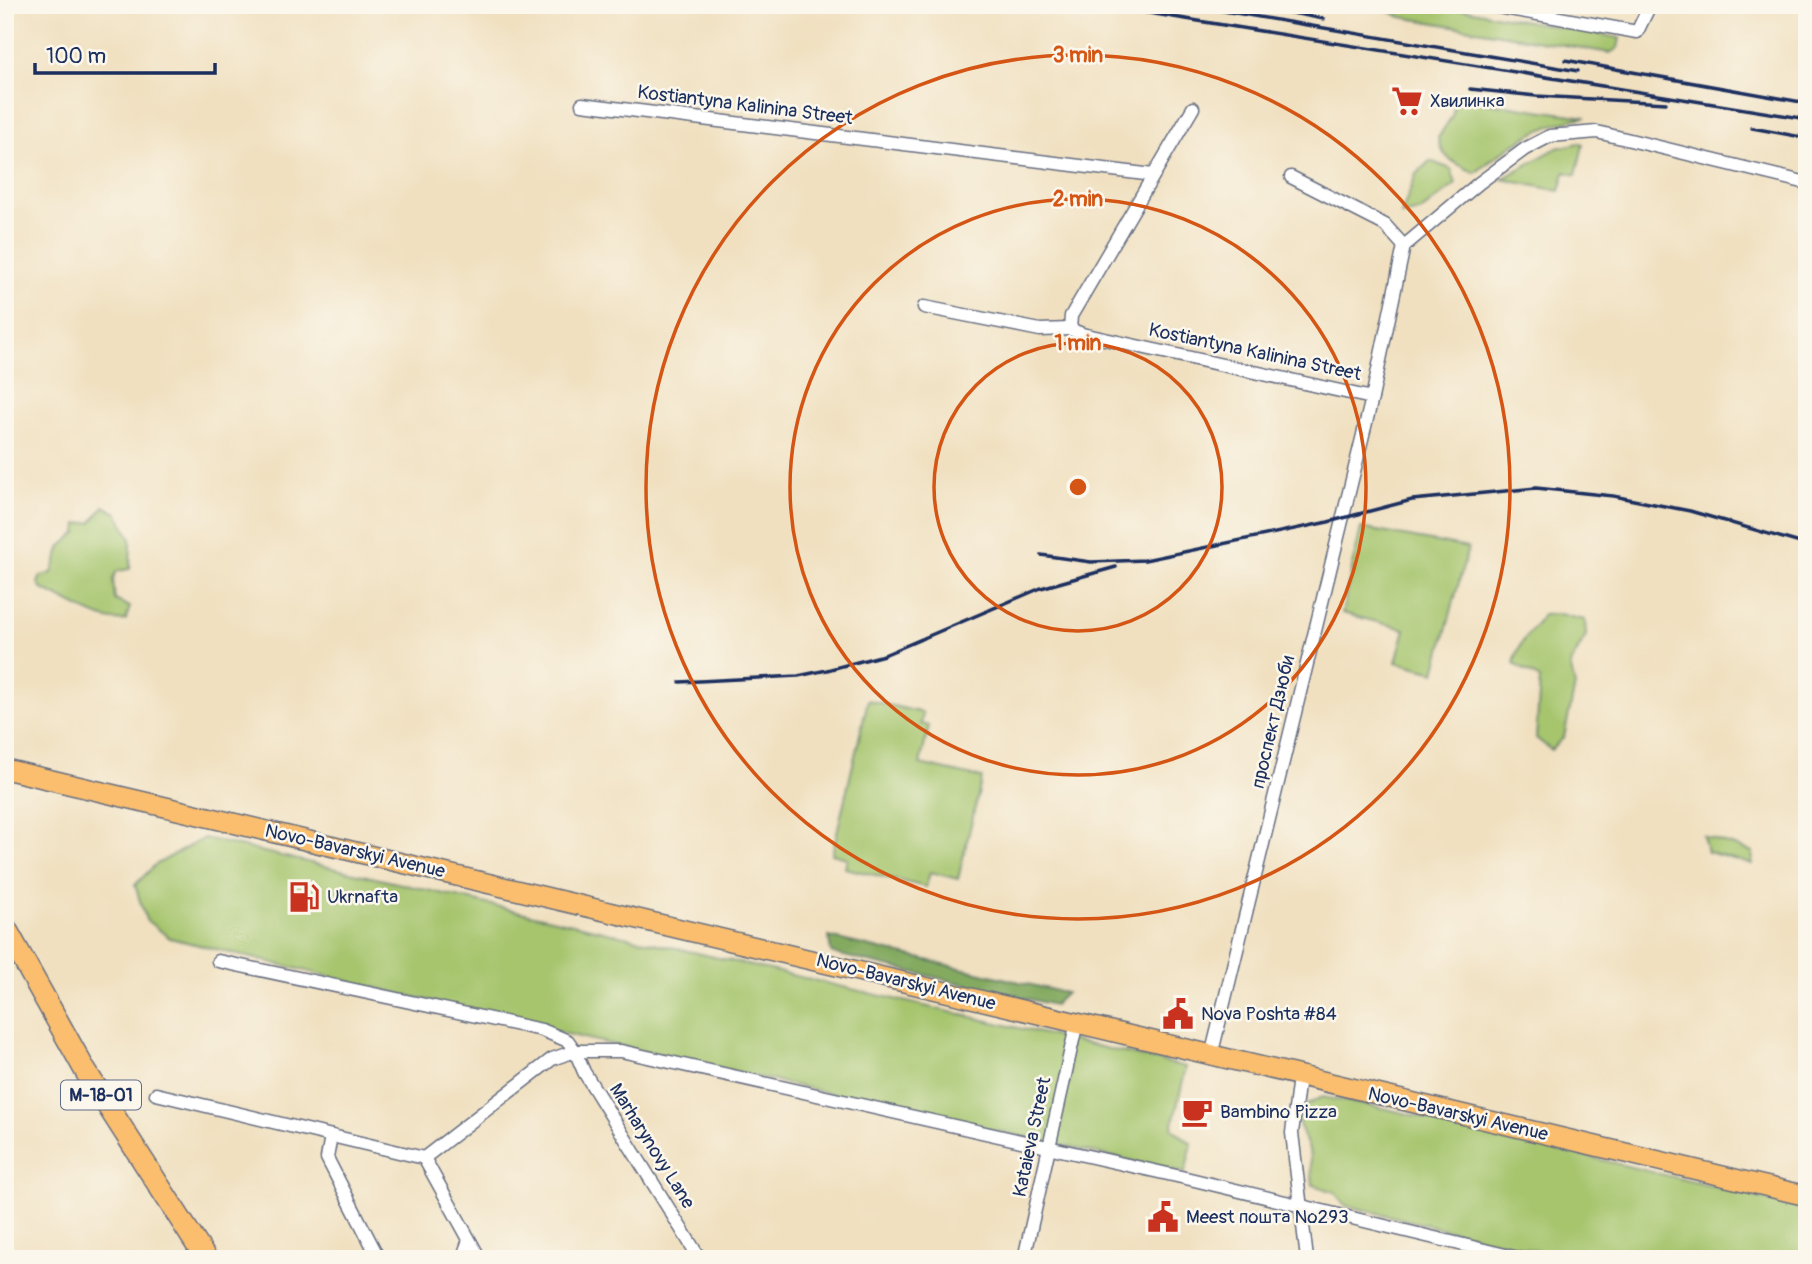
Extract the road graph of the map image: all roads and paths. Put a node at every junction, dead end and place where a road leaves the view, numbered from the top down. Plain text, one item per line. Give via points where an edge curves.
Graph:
1 (1487, 5) edge
2 (1650, 5) edge
3 (582, 104) dead end
4 (1193, 108) dead end
5 (1153, 175) junction
6 (1291, 177) dead end
7 (1807, 183) edge
8 (1404, 246) junction
9 (924, 307) dead end
10 (1070, 329) junction
11 (1372, 397) junction
12 (5, 769) edge
13 (5, 927) edge
14 (218, 961) dead end
15 (1077, 1022) junction
16 (575, 1051) junction
17 (1211, 1056) junction
18 (1299, 1077) junction
19 (156, 1094) dead end
20 (331, 1136) junction
21 (1050, 1149) junction
22 (424, 1158) junction
23 (1807, 1196) edge
24 (1299, 1206) junction
25 (469, 1240) junction
26 (206, 1259) edge
27 (379, 1259) edge
28 (462, 1259) edge
29 (480, 1259) edge
30 (700, 1259) edge
31 (1024, 1259) edge
32 (1307, 1259) edge
33 (1522, 1259) edge

1 - 2 street via 1637,32
3 - 5 street, Kostiantyna Kalinina Street
4 - 5 street
5 - 10 street via 1071,316
6 - 8 street via 1385,225
7 - 8 street via 1597,132 1550,136 1488,176
8 - 11 street, Kostiantyna Kalinina Street
9 - 10 street, Kostiantyna Kalinina Street via 1040,330
10 - 11 street, Kostiantyna Kalinina Street
11 - 17 street, проспект Дзюби
12 - 15 main road, Novo-Bavarskyi Avenue
13 - 26 highway, М-18-01 via 86,1072
14 - 16 street via 542,1030 568,1041
15 - 17 main road, Novo-Bavarskyi Avenue
15 - 21 street, Kataieva Street
16 - 21 street via 621,1051
16 - 22 street via 552,1059
16 - 30 street, Marharynovy Lane
17 - 18 main road, Novo-Bavarskyi Avenue
18 - 23 main road, Novo-Bavarskyi Avenue
18 - 24 street via 1293,1133
19 - 20 street
20 - 22 street
20 - 27 street via 327,1158
21 - 24 street
21 - 31 street, Kataieva Street
22 - 25 street
24 - 32 street
24 - 33 street
25 - 28 street
25 - 29 street

